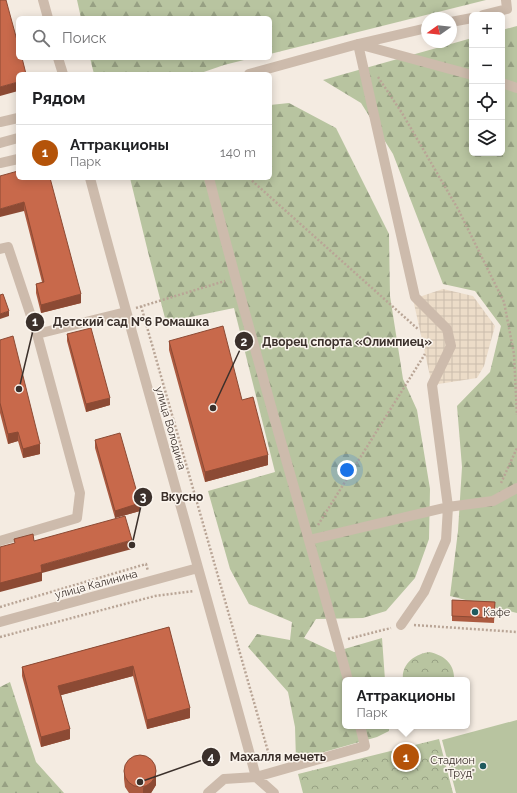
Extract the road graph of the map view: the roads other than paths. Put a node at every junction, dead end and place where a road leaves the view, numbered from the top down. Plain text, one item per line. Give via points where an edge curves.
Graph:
1 (43, 0) edge
2 (506, 0) edge
3 (496, 12) edge
4 (47, 16) edge
5 (469, 19) edge
6 (457, 21) edge
7 (421, 29) edge
8 (358, 44) junction
9 (59, 60) edge
10 (62, 72) edge
11 (256, 72) edge
12 (469, 74) edge
13 (505, 84) edge
14 (517, 88) edge
15 (16, 118) edge
16 (0, 122) edge
17 (16, 139) edge
18 (0, 143) edge
19 (16, 159) edge
20 (0, 164) edge
21 (91, 180) edge
22 (210, 180) edge
23 (0, 249) edge
24 (126, 312) junction
25 (38, 334) junction
26 (517, 488) edge
27 (448, 506) junction
28 (310, 540) junction
29 (0, 541) edge
30 (198, 568) junction
31 (0, 622) edge
32 (401, 625) road end
33 (347, 677) edge
34 (361, 729) edge
35 (256, 776) junction
36 (237, 778) junction
37 (228, 788) dead end
38 (208, 793) edge
39 (274, 793) edge

1 - 4 street
2 - 3 street via 508,9
5 - 6 street
7 - 8 street
8 - 11 street
8 - 12 street
8 - 27 street via 415,297 447,329 451,346 432,385
9 - 10 street
13 - 14 street
15 - 16 street
17 - 18 street
19 - 20 street
21 - 24 street, улица Володина
22 - 28 street via 234,278
23 - 25 street via 8,247
24 - 25 street
24 - 30 street, улица Володина
25 - 29 street via 80,493 77,518
26 - 27 street via 493,501
27 - 28 street
27 - 32 street via 446,540 424,592
28 - 33 street
30 - 31 street, улица Калинина
30 - 35 street, улица Володина
34 - 35 street via 365,746
35 - 36 street
35 - 39 street
36 - 37 street
36 - 38 street via 224,779

